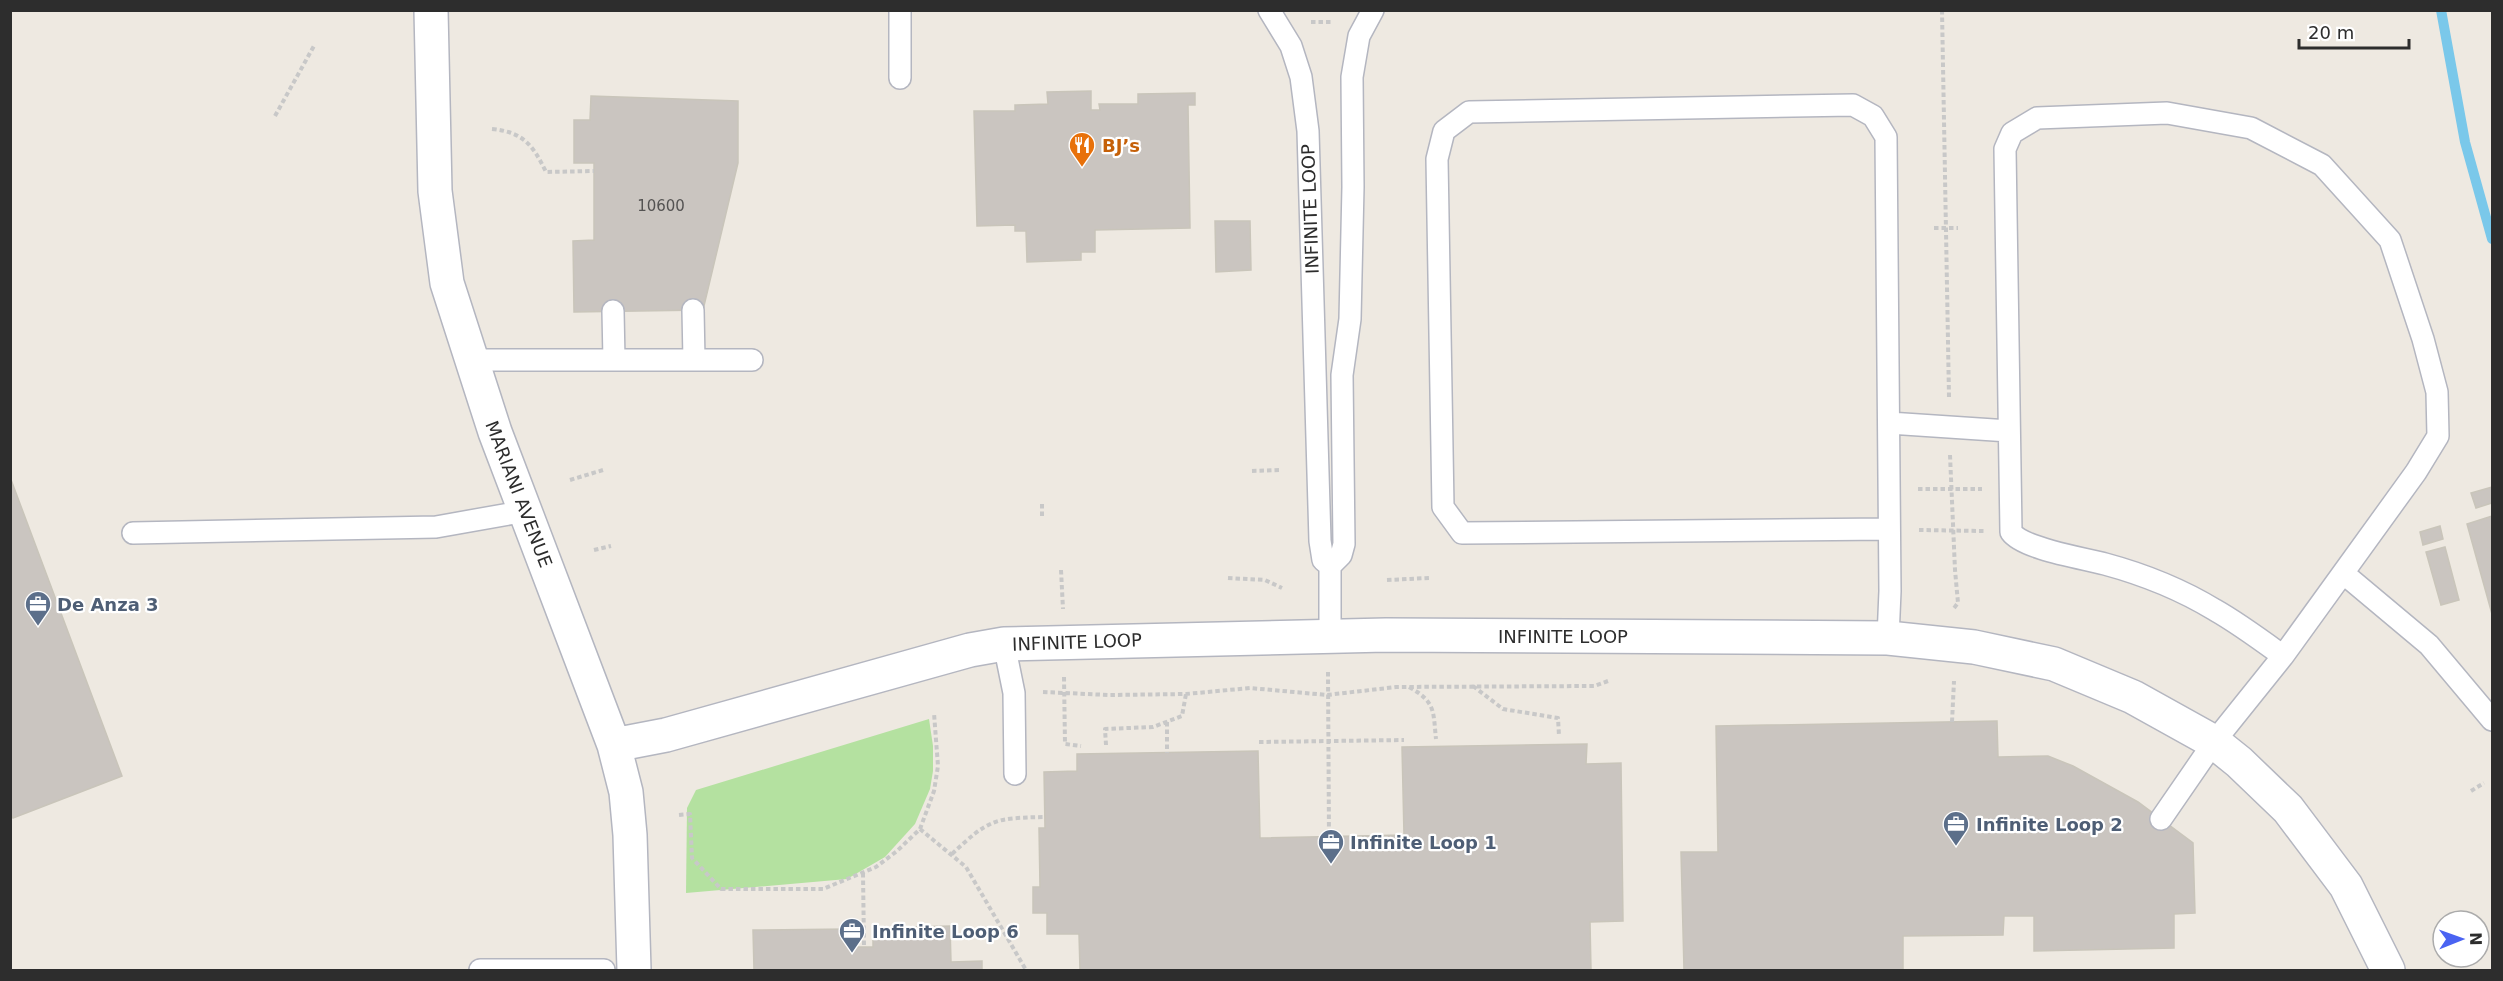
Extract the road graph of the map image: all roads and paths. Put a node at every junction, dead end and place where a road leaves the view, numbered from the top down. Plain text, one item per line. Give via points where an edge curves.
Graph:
1 (431, 10) edge
2 (900, 10) edge
3 (1269, 10) edge
4 (1373, 10) edge
5 (1942, 10) edge
6 (1310, 22) dead end
7 (1343, 22) dead end
8 (315, 44) dead end
9 (900, 78) dead end
10 (275, 116) dead end
11 (492, 129) dead end
12 (594, 171) dead end
13 (1934, 228) dead end
14 (1946, 228) junction
15 (1958, 228) dead end
16 (693, 310) dead end
17 (613, 311) dead end
18 (472, 360) junction
19 (614, 360) junction
20 (694, 360) junction
21 (753, 360) dead end
22 (1949, 401) dead end
23 (1889, 423) junction
24 (2010, 431) junction
25 (1950, 449) dead end
26 (603, 470) dead end
27 (1281, 470) dead end
28 (1252, 471) dead end
29 (570, 480) dead end
30 (1889, 489) junction
31 (1952, 489) junction
32 (2010, 489) junction
33 (1042, 501) dead end
34 (526, 511) junction
35 (1042, 516) dead end
36 (1889, 529) junction
37 (1953, 530) junction
38 (2011, 532) junction
39 (133, 533) dead end
40 (611, 546) dead end
41 (594, 550) dead end
42 (1330, 566) junction
43 (1061, 570) dead end
44 (2343, 573) junction
45 (1228, 578) dead end
46 (1429, 578) dead end
47 (1387, 580) dead end
48 (1282, 588) dead end
49 (1953, 608) dead end
50 (1063, 610) dead end
51 (1330, 637) junction
52 (1888, 638) junction
53 (1004, 644) junction
54 (2283, 656) junction
55 (1954, 672) dead end
56 (1064, 673) dead end
57 (1608, 681) dead end
58 (1473, 685) junction
59 (1408, 686) junction
60 (1064, 691) junction
61 (1039, 692) dead end
62 (1186, 694) junction
63 (1327, 695) junction
64 (934, 713) dead end
65 (2493, 720) edge
66 (1167, 722) junction
67 (1952, 722) dead end
68 (1559, 736) dead end
69 (1436, 739) dead end
70 (1404, 740) dead end
71 (1259, 742) dead end
72 (1328, 742) junction
73 (2214, 742) junction
74 (1106, 745) dead end
75 (614, 746) junction
76 (1081, 746) dead end
77 (1167, 753) dead end
78 (1016, 774) dead end
79 (2484, 783) dead end
80 (2471, 791) dead end
81 (680, 815) dead end
82 (1045, 817) dead end
83 (2161, 819) dead end
84 (920, 829) junction
85 (1329, 837) dead end
86 (952, 854) junction
87 (862, 873) junction
88 (864, 947) dead end
89 (480, 970) edge
90 (604, 970) edge
91 (634, 970) edge
92 (1026, 970) edge
93 (2388, 970) edge

1 - 18 street, MARIANI AVENUE via 435,191 447,283
2 - 9 lane
3 - 42 lane, INFINITE LOOP via 1292,46 1301,77 1308,131 1320,541 1323,560
4 - 42 lane via 1359,36 1352,76 1350,319 1342,375 1344,544 1341,555
5 - 14 path
6 - 7 path
8 - 10 path
11 - 12 path via 520,137 534,148 546,172
13 - 14 path
14 - 15 path
14 - 22 path
16 - 20 lane
17 - 19 lane
18 - 19 lane
18 - 34 street, MARIANI AVENUE
19 - 20 lane
20 - 21 lane
23 - 24 lane
23 - 30 lane
23 - 36 lane via 1886,137 1873,116 1853,105 1469,112 1444,131 1437,159 1443,507 1462,533
24 - 32 lane
24 - 44 lane via 2005,149 2012,133 2037,118 2111,114 2167,113 2251,128 2322,165 2390,240 2437,392 2438,436
25 - 31 path
26 - 29 path
27 - 28 path
30 - 31 path
30 - 36 lane
31 - 32 path
31 - 37 path
32 - 38 lane
33 - 35 path
34 - 39 lane via 436,527
34 - 75 street, MARIANI AVENUE
36 - 37 path
36 - 52 lane
37 - 38 path
37 - 49 path via 1958,603
38 - 54 lane via 2031,544 2160,583 2214,609
40 - 41 path
42 - 51 lane
43 - 50 path
44 - 54 lane
44 - 65 lane via 2429,645
45 - 48 path via 1265,580
46 - 47 path
51 - 52 street, INFINITE LOOP
51 - 53 street, INFINITE LOOP
51 - 63 path
52 - 73 street, INFINITE LOOP via 1974,647 2054,664 2133,697
53 - 75 street, INFINITE LOOP
53 - 78 lane via 1014,693
54 - 73 lane
55 - 67 path
56 - 60 path
57 - 58 path via 1594,686
58 - 59 path
58 - 68 path via 1503,709 1558,718
59 - 63 path
59 - 69 path via 1425,696 1433,709
60 - 61 path
60 - 62 path
60 - 76 path via 1065,744
62 - 63 path via 1250,688
62 - 66 path via 1182,716
63 - 72 path
64 - 84 path via 938,766 928,812
66 - 74 path via 1153,727 1105,729
66 - 77 path
70 - 72 path
71 - 72 path
72 - 85 path
73 - 83 lane
73 - 93 street, INFINITE LOOP via 2297,821 2346,886
75 - 91 street, MARIANI AVENUE via 626,792 629,824
79 - 80 path
81 - 87 path via 690,814 692,858 721,890 823,889
82 - 86 path via 994,820 978,829
84 - 86 path
84 - 87 path via 876,867
86 - 92 path via 966,867
87 - 88 path
89 - 90 lane

